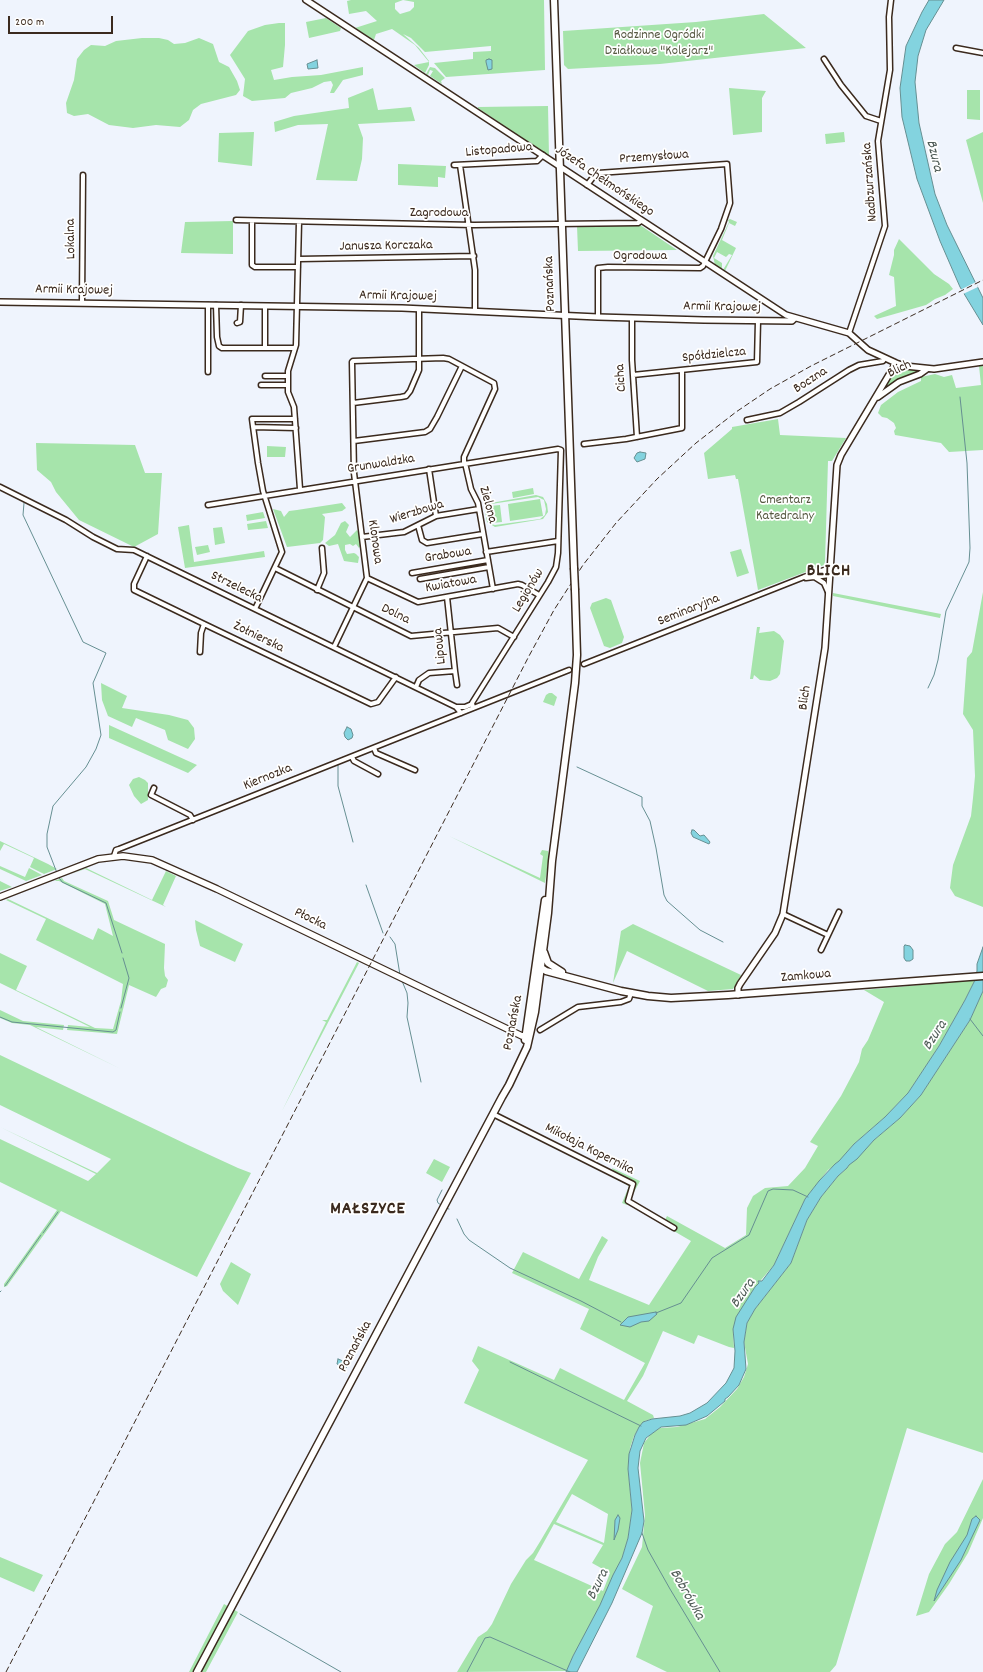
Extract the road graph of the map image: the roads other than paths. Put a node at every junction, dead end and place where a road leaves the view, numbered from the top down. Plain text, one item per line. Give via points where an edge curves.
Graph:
1 (306, 0) edge
2 (554, 0) edge
3 (891, 0) edge
4 (956, 48) dead end
5 (983, 52) edge
6 (824, 59) dead end
7 (881, 121) junction
8 (543, 155) junction
9 (454, 165) dead end
10 (460, 165) junction
11 (559, 166) junction
12 (84, 175) dead end
13 (587, 185) junction
14 (236, 220) dead end
15 (252, 221) junction
16 (641, 221) junction
17 (299, 222) junction
18 (561, 224) junction
19 (469, 225) junction
20 (474, 256) junction
21 (299, 259) junction
22 (704, 263) junction
23 (298, 267) junction
24 (0, 302) edge
25 (82, 303) junction
26 (208, 304) junction
27 (216, 305) junction
28 (241, 305) junction
29 (266, 306) junction
30 (297, 306) junction
31 (419, 309) junction
32 (475, 311) junction
33 (564, 316) junction
34 (598, 317) junction
35 (632, 318) junction
36 (794, 318) junction
37 (758, 321) junction
38 (237, 322) dead end
39 (849, 333) junction
40 (265, 348) junction
41 (295, 348) junction
42 (419, 358) junction
43 (885, 358) junction
44 (983, 362) edge
45 (896, 363) junction
46 (462, 366) junction
47 (927, 369) junction
48 (682, 370) junction
49 (208, 372) dead end
50 (633, 375) junction
51 (265, 376) dead end
52 (288, 376) junction
53 (261, 385) dead end
54 (288, 385) junction
55 (882, 392) junction
56 (353, 403) junction
57 (295, 419) junction
58 (747, 420) dead end
59 (253, 427) junction
60 (296, 428) junction
61 (637, 437) junction
62 (354, 441) junction
63 (584, 444) dead end
64 (558, 449) joint
65 (465, 464) junction
66 (429, 469) junction
67 (355, 480) junction
68 (0, 487) edge
69 (300, 489) junction
70 (264, 494) junction
71 (208, 504) dead end
72 (479, 509) junction
73 (436, 516) junction
74 (418, 525) junction
75 (483, 534) junction
76 (362, 537) junction
77 (558, 542) junction
78 (322, 548) dead end
79 (486, 552) junction
80 (147, 556) junction
81 (488, 560) junction
82 (489, 567) junction
83 (275, 568) junction
84 (830, 568) junction
85 (412, 573) dead end
86 (830, 575) junction
87 (816, 577) junction
88 (367, 578) junction
89 (801, 578) junction
90 (420, 579) dead end
91 (493, 589) junction
92 (317, 590) junction
93 (829, 593) junction
94 (540, 595) junction
95 (447, 597) junction
96 (353, 607) junction
97 (255, 609) junction
98 (204, 624) junction
99 (451, 632) junction
100 (514, 637) junction
101 (334, 647) junction
102 (200, 652) dead end
103 (584, 664) dead end
104 (569, 670) dead end
105 (455, 671) junction
106 (396, 677) junction
107 (457, 685) dead end
108 (416, 687) junction
109 (472, 706) junction
110 (457, 707) junction
111 (461, 713) junction
112 (374, 748) junction
113 (352, 757) junction
114 (415, 770) dead end
115 (378, 774) dead end
116 (154, 788) dead end
117 (193, 820) junction
118 (114, 856) junction
119 (551, 868) junction
120 (0, 897) edge
121 (838, 912) dead end
122 (783, 914) junction
123 (828, 935) junction
124 (543, 946) junction
125 (821, 950) dead end
126 (537, 951) junction
127 (540, 967) junction
128 (535, 973) junction
129 (561, 973) junction
130 (983, 976) edge
131 (538, 990) junction
132 (631, 994) junction
133 (738, 995) junction
134 (527, 1026) junction
135 (508, 1029) junction
136 (540, 1030) dead end
137 (516, 1031) junction
138 (526, 1039) junction
139 (493, 1114) junction
140 (674, 1228) dead end
141 (197, 1672) edge

1 - 8 street, Józefa Chełmońskiego
2 - 11 main road, Poznańska
3 - 7 street, Nadbzurzańska via 890,70
4 - 5 street
6 - 7 street via 840,85 866,116
7 - 39 street, Nadbzurzańska via 878,143 885,226
8 - 10 street, Listopadowa via 537,161
8 - 11 street, Józefa Chełmońskiego
9 - 10 street, Listopadowa
10 - 19 street
11 - 13 street, Józefa Chełmońskiego
11 - 18 main road, Poznańska
12 - 25 street, Lokalna
13 - 16 street, Józefa Chełmońskiego
13 - 22 street, Przemysłowa via 598,173 728,164 730,203 721,229
14 - 15 street, Zagrodowa
15 - 17 street, Zagrodowa
15 - 23 street via 252,265
16 - 18 street, Zagrodowa
16 - 22 street, Józefa Chełmońskiego
17 - 19 street, Zagrodowa
17 - 21 street
18 - 19 street, Zagrodowa
18 - 33 main road, Poznańska
19 - 20 street
20 - 21 street, Janusza Korczaka
20 - 32 street
21 - 23 street
22 - 34 street, Ogrodowa via 700,268 598,268
22 - 36 street, Józefa Chełmońskiego via 775,309
23 - 30 street
24 - 25 street, Armii Krajowej
25 - 26 street, Armii Krajowej
26 - 27 street, Armii Krajowej
26 - 49 street
27 - 28 street, Armii Krajowej
27 - 40 street via 219,346
28 - 29 street, Armii Krajowej
28 - 38 street via 240,322
29 - 30 street, Armii Krajowej
29 - 40 street
30 - 31 street, Armii Krajowej
30 - 41 street
31 - 32 street, Armii Krajowej
31 - 42 street
32 - 33 street, Armii Krajowej
33 - 34 street, Armii Krajowej
33 - 119 main road, Poznańska, bridge via 576,669
34 - 35 street, Armii Krajowej
35 - 37 street, Armii Krajowej
35 - 50 street, Cicha
36 - 37 street, Armii Krajowej via 792,321
36 - 39 street, Józefa Chełmońskiego
37 - 48 street, Spółdzielcza via 757,362
39 - 43 street, Józefa Chełmońskiego via 865,347
40 - 41 street
41 - 52 street
42 - 46 street via 449,359
42 - 56 street via 416,379 406,396
42 - 56 street, Klonowa via 353,360
43 - 45 street, Józefa Chełmońskiego
43 - 58 street, Boczna via 880,362 854,367 780,413
44 - 47 street
45 - 47 street, Józefa Chełmońskiego
45 - 55 street, Blich
46 - 62 street via 430,429 425,432
46 - 65 street via 496,386 464,457
47 - 55 street, Blich
48 - 50 street, Spółdzielcza
48 - 61 street via 682,428
50 - 61 street, Cicha
51 - 52 street
52 - 54 street
53 - 54 street
54 - 57 street
55 - 84 street, Blich via 874,400 837,465
56 - 62 street, Klonowa
57 - 59 street via 252,419
57 - 60 street
59 - 60 street
59 - 70 street
60 - 69 street
61 - 63 street
62 - 67 street, Klonowa
64 - 65 street, Grunwaldzka
64 - 77 street, Legionów via 561,452
65 - 66 street, Grunwaldzka
65 - 72 street, Zielona
66 - 67 street, Grunwaldzka
66 - 73 street
67 - 69 street, Grunwaldzka
67 - 76 street, Klonowa
68 - 80 street, Strzelecka via 117,549 134,550
69 - 70 street, Grunwaldzka
70 - 71 street, Grunwaldzka
70 - 83 street via 282,552
72 - 73 street, Wierzbowa
72 - 75 street, Zielona
73 - 74 street, Wierzbowa
74 - 75 street via 422,540 427,543
74 - 76 street, Wierzbowa via 404,532
75 - 79 street, Zielona
76 - 88 street, Klonowa
77 - 79 street
77 - 94 street, Legionów via 556,567
78 - 92 street via 324,573
79 - 81 street, Zielona
80 - 97 street, Strzelecka
80 - 98 street, Żołnierska via 134,584 134,590
81 - 82 street, Zielona
81 - 85 street, Grabowa
82 - 90 street
82 - 91 street, Zielona
83 - 92 street, Dolna
83 - 97 street
84 - 86 street, Blich
84 - 89 street, Seminaryjna
86 - 87 street, Seminaryjna
86 - 93 street, Blich
87 - 89 street, Seminaryjna
87 - 93 street via 824,583
88 - 95 street, Kwiatowa via 418,602
88 - 96 street, Klonowa
89 - 103 street, Seminaryjna
91 - 94 street, Kwiatowa via 522,585
91 - 95 street, Kwiatowa
92 - 96 street, Dolna
93 - 122 street, Blich via 824,659
94 - 100 street, Legionów
95 - 99 street, Lipowa
96 - 99 street, Dolna via 411,636
96 - 101 street, Klonowa
97 - 101 street, Strzelecka
98 - 102 street via 200,632
98 - 106 street, Żołnierska via 371,704 378,702
99 - 100 street, Dolna via 498,628
99 - 105 street, Lipowa
100 - 109 street, Legionów
101 - 106 street, Strzelecka
104 - 109 street
105 - 107 street
105 - 108 street, Lipowa via 424,675
106 - 108 street, Strzelecka
108 - 110 street, Strzelecka
109 - 110 street
109 - 111 street, Kiernozka
110 - 111 street
111 - 112 street, Kiernozka
112 - 113 street, Kiernozka
112 - 114 street via 376,753
113 - 115 street via 354,761
113 - 117 street, Kiernozka
116 - 117 street via 151,795 190,815
117 - 118 street, Kiernozka via 116,850
118 - 120 main road, Płocka via 97,859
118 - 135 main road, Płocka via 142,857 168,865
119 - 124 main road, Poznańska
119 - 126 main road, Poznańska
121 - 123 street
122 - 123 street
122 - 133 street, Blich via 775,933 740,984
123 - 125 street
124 - 127 main road, Poznańska
124 - 129 main road, Zamkowa via 548,963
126 - 127 main road, Poznańska
126 - 128 main road, Poznańska
127 - 128 main road
127 - 129 main road, Zamkowa via 546,971
127 - 131 main road, Poznańska
128 - 134 main road, Poznańska
129 - 131 main road via 545,975
129 - 132 main road, Zamkowa
130 - 133 main road, Zamkowa
131 - 138 main road, Poznańska
132 - 133 main road, Zamkowa via 675,998
132 - 136 street via 629,999 621,1002 578,1008
134 - 137 main road
134 - 138 main road, Poznańska
135 - 137 main road, Płocka
135 - 138 main road, Płocka
137 - 138 main road, Płocka via 523,1032
138 - 139 main road, Poznańska via 509,1085
139 - 140 street, Mikołaja Kopernika via 633,1184 628,1201
139 - 141 main road, Poznańska

